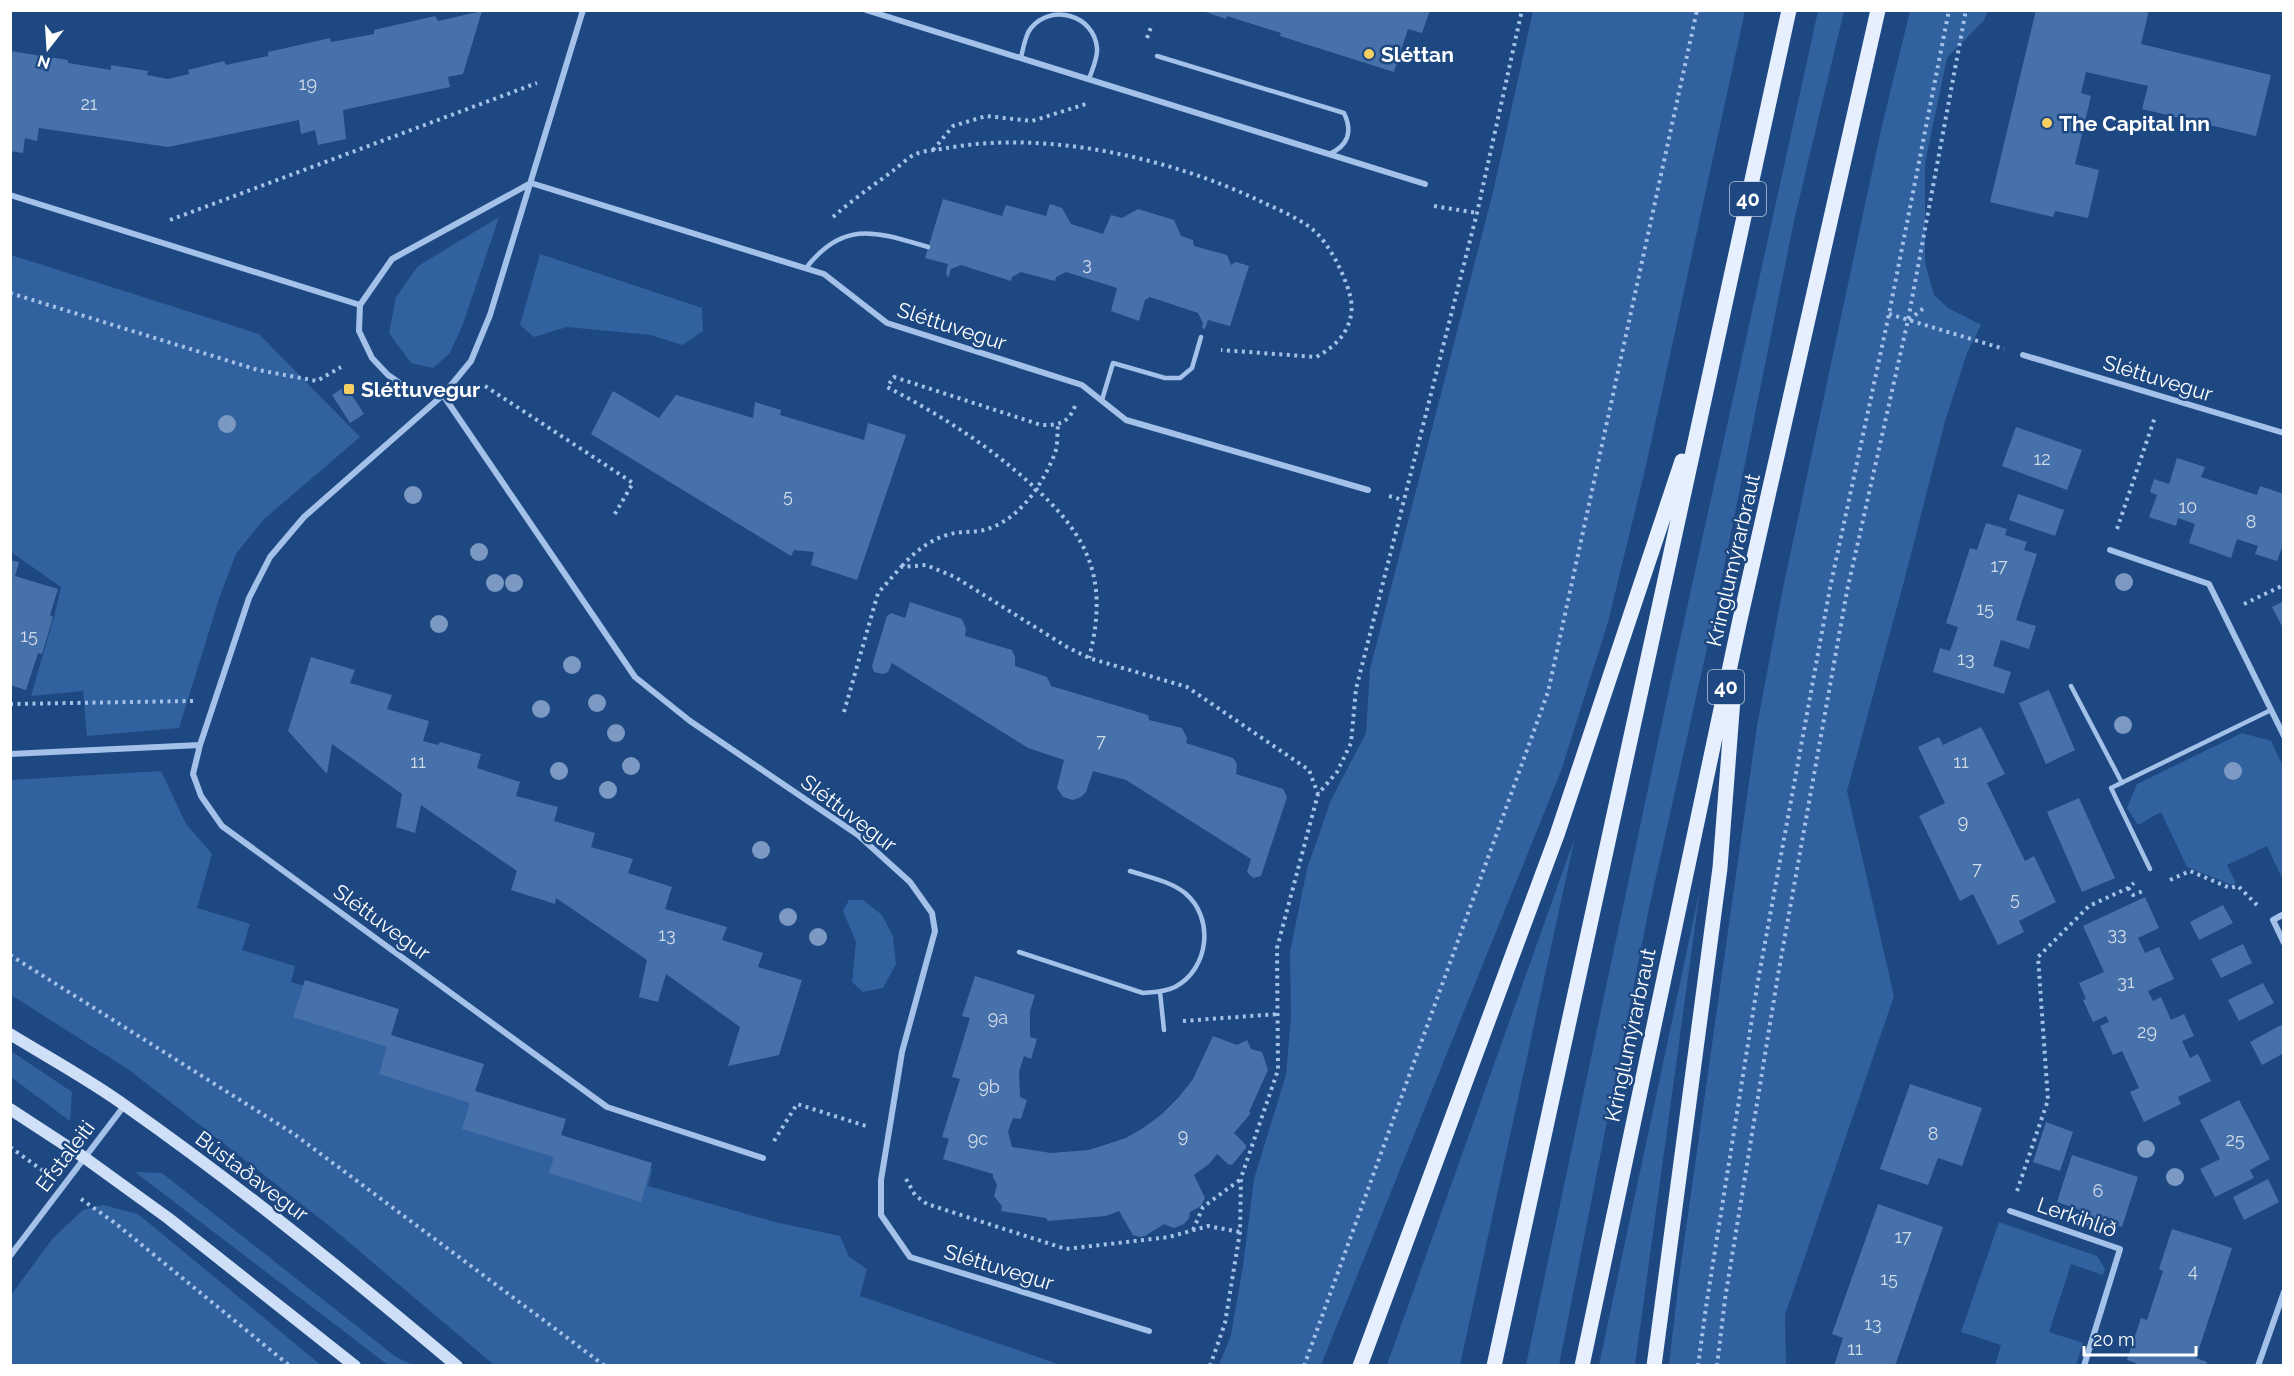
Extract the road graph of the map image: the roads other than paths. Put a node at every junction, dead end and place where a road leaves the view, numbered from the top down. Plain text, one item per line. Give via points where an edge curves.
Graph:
1 (583, 10) edge
2 (866, 10) edge
3 (1789, 10) edge
4 (1878, 10) edge
5 (1157, 56) dead end
6 (1021, 58) junction
7 (1089, 79) junction
8 (1329, 154) junction
9 (531, 183) junction
10 (1425, 184) dead end
11 (10, 195) edge
12 (928, 247) dead end
13 (806, 268) junction
14 (360, 305) junction
15 (1201, 337) dead end
16 (2023, 355) road end
17 (1707, 387) junction
18 (443, 395) junction
19 (1102, 400) junction
20 (2283, 433) edge
21 (1368, 490) dead end
22 (2110, 550) road end
23 (1739, 624) junction
24 (2072, 686) dead end
25 (2271, 710) junction
26 (2283, 736) edge
27 (200, 745) junction
28 (10, 754) edge
29 (2122, 783) junction
30 (2150, 869) dead end
31 (1130, 871) dead end
32 (2283, 914) edge
33 (2283, 943) edge
34 (1019, 952) dead end
35 (1160, 992) junction
36 (1164, 1030) dead end
37 (10, 1034) edge
38 (125, 1105) junction
39 (10, 1108) edge
40 (85, 1158) junction
41 (763, 1158) road end
42 (2010, 1211) road end
43 (10, 1256) edge
44 (2283, 1292) edge
45 (1149, 1331) dead end
46 (355, 1365) edge
47 (458, 1365) edge
48 (1360, 1365) edge
49 (1494, 1365) edge
50 (1582, 1365) edge
51 (1654, 1365) edge
52 (2084, 1365) edge
53 (2258, 1365) edge

1 - 9 street, Sléttuvegur
2 - 6 street
3 - 17 main road, 40
4 - 23 main road, Kringlumýrarbraut / 40
5 - 8 lane via 1344,113 1349,135 1338,150
6 - 7 street
6 - 7 lane via 1029,30 1037,21 1059,14 1071,15 1082,21 1096,39 1098,51
7 - 8 street
8 - 10 street
9 - 13 street, Sléttuvegur
9 - 14 street via 392,259
9 - 18 street, Sléttuvegur via 475,352
11 - 14 street
12 - 13 lane via 865,232 831,243
13 - 19 street, Sléttuvegur via 824,274 886,323 1082,385
14 - 18 street via 359,331 372,358 404,387
15 - 19 lane via 1192,368 1180,378 1165,378 1113,363
16 - 20 street, Sléttuvegur
17 - 48 main road via 1557,835
17 - 49 main road, 40
18 - 27 street, Sléttuvegur via 304,517 270,557 249,598
18 - 45 street, Sléttuvegur via 635,677 690,721 858,835 910,882 932,913 935,931 902,1052 880,1180 881,1215 910,1257
19 - 21 street, Sléttuvegur via 1126,420
22 - 25 street via 2210,585
23 - 50 main road, Kringlumýrarbraut / 40
23 - 51 main road via 1720,868
24 - 29 lane
25 - 26 street
25 - 29 lane
27 - 28 street
27 - 41 street, Sléttuvegur via 193,774 201,796 222,826 242,841 607,1107
29 - 30 lane via 2111,788
31 - 35 lane via 1174,886 1196,905 1202,918 1205,932 1199,962 1176,986
32 - 33 street via 2273,920
34 - 35 lane via 1143,993
35 - 36 lane
37 - 38 main road, Bústaðavegur
38 - 40 street, Efstaleiti
38 - 47 main road, Bústaðavegur via 353,1278
39 - 40 main road
40 - 43 street, Efstaleiti
40 - 46 main road
42 - 52 street, Lerkihlíð via 2120,1250
44 - 53 street

